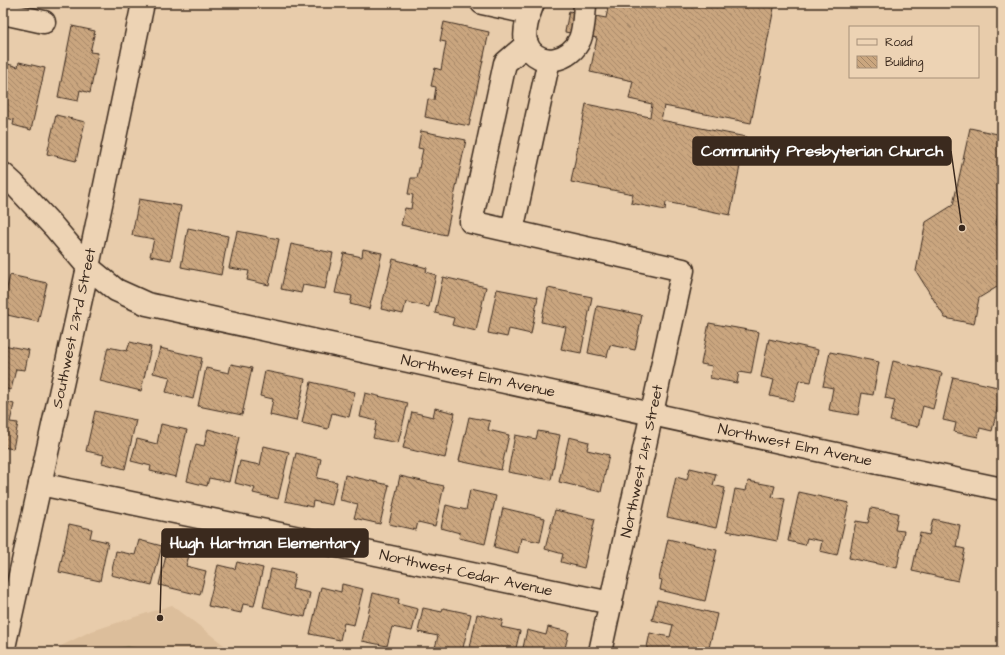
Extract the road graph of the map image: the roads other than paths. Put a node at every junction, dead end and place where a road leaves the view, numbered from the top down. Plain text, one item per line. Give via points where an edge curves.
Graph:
1 (143, 3) edge
2 (482, 3) edge
3 (584, 3) edge
4 (531, 8) edge
5 (3, 13) edge
6 (44, 22) dead end
7 (527, 44) junction
8 (549, 60) junction
9 (3, 174) edge
10 (512, 231) junction
11 (88, 267) junction
12 (652, 414) junction
13 (40, 484) junction
14 (1002, 489) edge
15 (611, 603) junction
16 (4, 646) edge
17 (600, 652) edge

1 - 11 street, Southwest 23rd Street
2 - 4 street
3 - 8 street via 580,39 573,50 561,58
4 - 7 street via 526,30
5 - 6 street
7 - 8 street via 534,54
7 - 10 street via 505,64 471,222
8 - 10 street
9 - 11 street, Northwest Elm Avenue
10 - 12 street, Northwest 21st Street via 683,270
11 - 12 street, Northwest Elm Avenue via 116,290 147,304
11 - 13 street, Southwest 23rd Street
12 - 14 street, Northwest Elm Avenue
12 - 15 street, Northwest 21st Street
13 - 15 street, Northwest Cedar Avenue
13 - 16 street, Southwest 23rd Street
15 - 17 street, Northwest 21st Street

